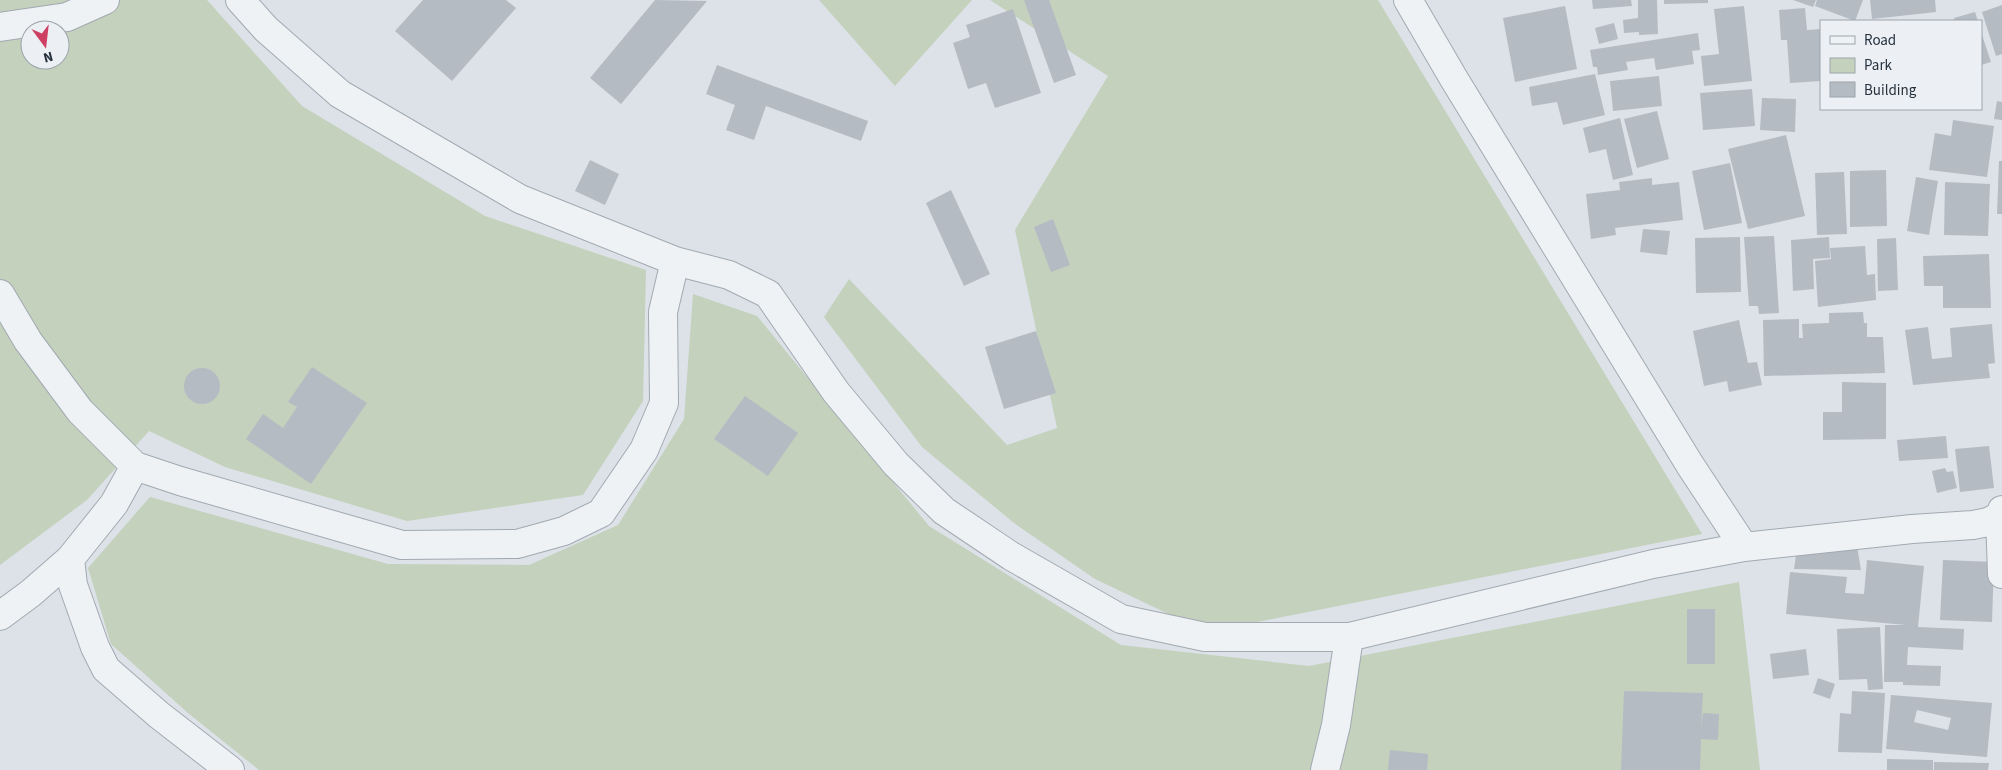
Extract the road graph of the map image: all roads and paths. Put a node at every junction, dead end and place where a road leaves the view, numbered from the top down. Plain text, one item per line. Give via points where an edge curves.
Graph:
1 (105, 0) edge
2 (240, 0) edge
3 (1408, 0) edge
4 (0, 27) edge
5 (675, 261) junction
6 (0, 294) edge
7 (135, 466) junction
8 (2001, 513) edge
9 (1744, 547) junction
10 (70, 559) junction
11 (2002, 574) edge
12 (0, 616) edge
13 (1349, 637) junction
14 (230, 770) edge
15 (1325, 770) edge

1 - 4 street via 67,16
2 - 5 street via 266,29 340,94 520,199
3 - 9 street via 1690,465
5 - 7 street via 663,312 664,403 644,450 601,513 564,531 517,544 402,545
5 - 13 street via 730,276 768,294 836,392 896,464 944,511 1011,556 1121,619 1205,637
6 - 7 street via 28,341 80,411
7 - 10 street via 114,504
8 - 9 street via 1988,522 1973,525
8 - 11 street
9 - 13 street via 1653,564
10 - 12 street
10 - 14 street via 73,585 106,669
13 - 15 street via 1336,725

